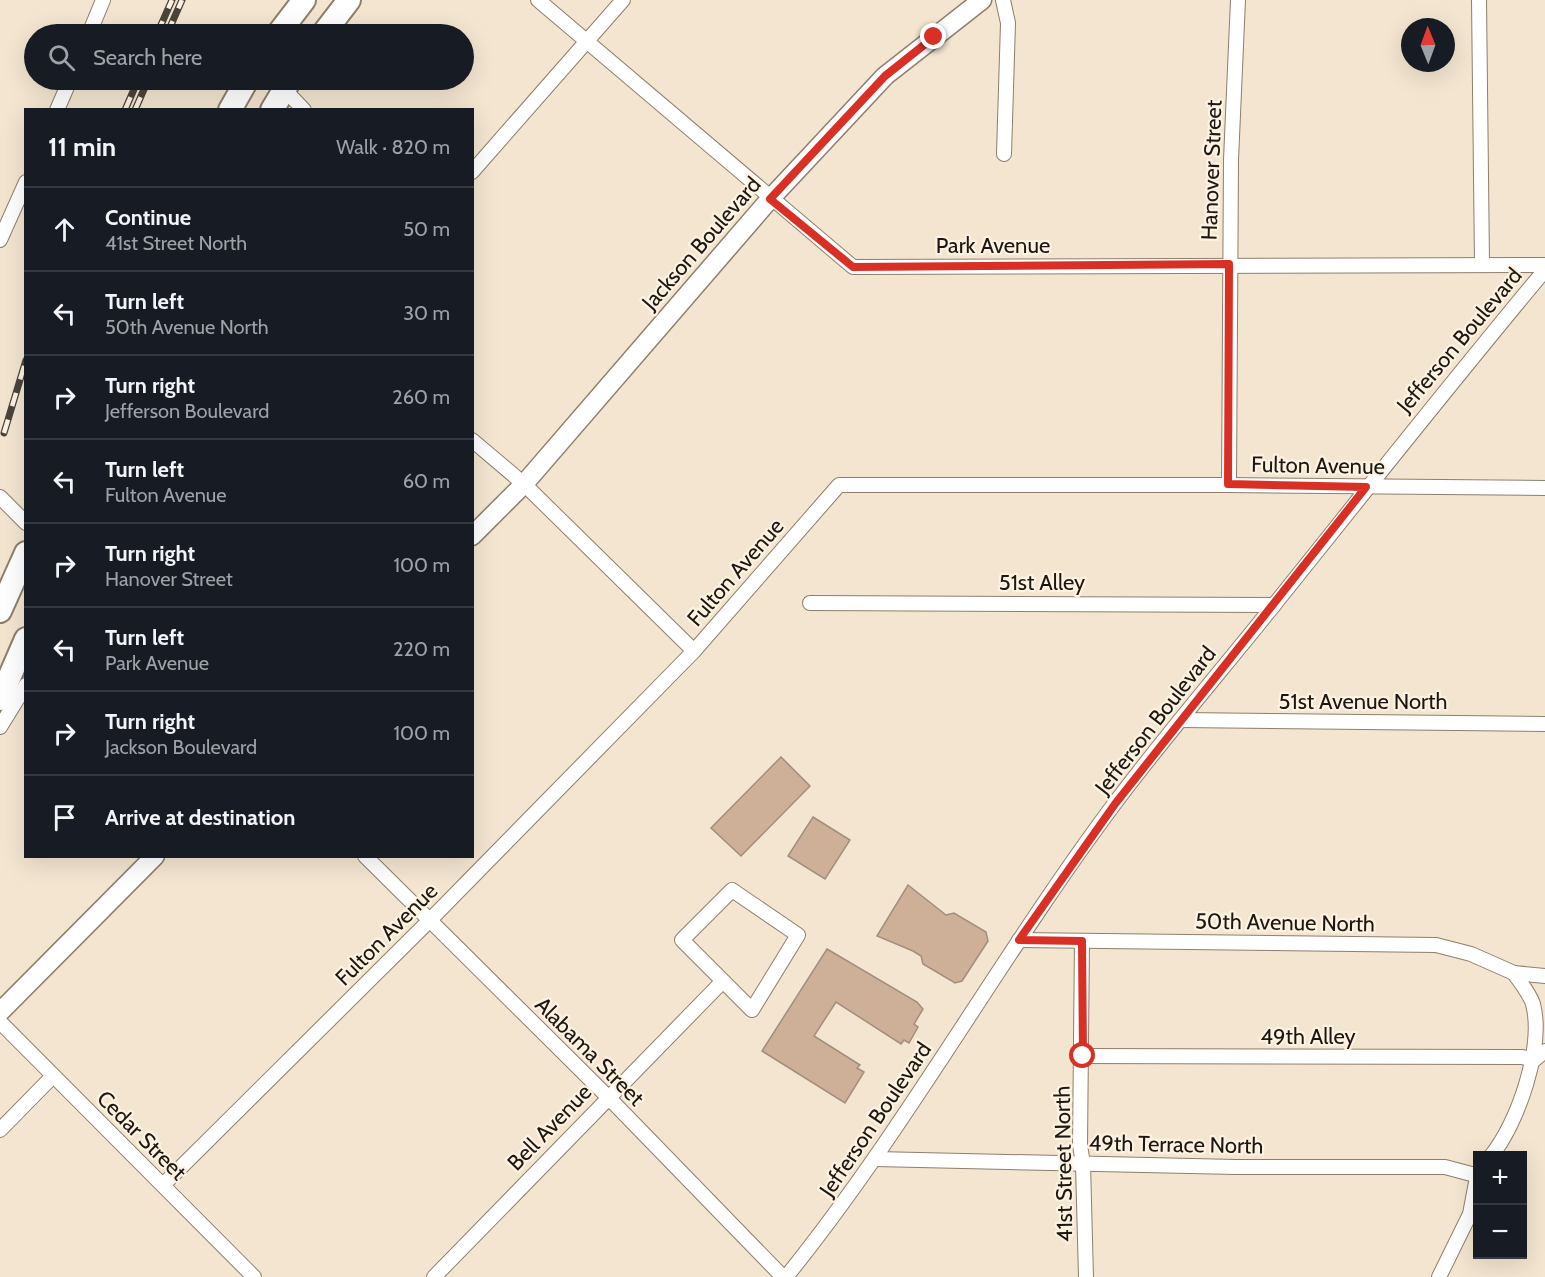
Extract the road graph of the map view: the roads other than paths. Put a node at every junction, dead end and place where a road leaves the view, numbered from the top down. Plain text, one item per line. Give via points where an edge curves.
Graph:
1 (103, 0) edge
2 (304, 0) edge
3 (349, 0) edge
4 (538, 0) edge
5 (623, 0) edge
6 (982, 0) edge
7 (1003, 0) edge
8 (1238, 0) edge
9 (1479, 0) edge
10 (93, 24) edge
11 (286, 24) edge
12 (331, 24) edge
13 (586, 42) junction
14 (66, 90) edge
15 (242, 90) edge
16 (284, 90) edge
17 (291, 90) edge
18 (58, 108) edge
19 (231, 108) edge
20 (273, 108) edge
21 (303, 108) edge
22 (1004, 154) dead end
23 (474, 170) edge
24 (24, 186) edge
25 (770, 199) junction
26 (0, 240) edge
27 (1482, 263) junction
28 (1229, 264) junction
29 (1545, 264) edge
30 (1545, 270) edge
31 (474, 442) edge
32 (524, 484) junction
33 (1228, 484) junction
34 (1366, 487) junction
35 (1545, 488) edge
36 (0, 497) edge
37 (24, 521) edge
38 (474, 534) edge
39 (24, 557) edge
40 (810, 603) dead end
41 (1274, 605) junction
42 (0, 611) edge
43 (24, 644) edge
44 (694, 651) junction
45 (24, 688) edge
46 (0, 699) edge
47 (1180, 720) junction
48 (1545, 724) edge
49 (0, 727) edge
50 (153, 858) edge
51 (367, 858) edge
52 (430, 920) junction
53 (1019, 940) junction
54 (1082, 941) junction
55 (1514, 973) junction
56 (1545, 976) edge
57 (722, 982) junction
58 (0, 1012) edge
59 (0, 1022) edge
60 (1545, 1051) edge
61 (1083, 1056) junction
62 (1534, 1060) junction
63 (53, 1076) junction
64 (608, 1097) junction
65 (0, 1130) edge
66 (1494, 1151) edge
67 (874, 1159) junction
68 (1083, 1164) junction
69 (1473, 1172) edge
70 (162, 1185) junction
71 (1473, 1194) edge
72 (254, 1277) edge
73 (434, 1277) edge
74 (785, 1277) edge
75 (1086, 1277) edge
76 (1439, 1277) edge

1 - 10 street
2 - 11 main road
3 - 12 main road
4 - 13 street, Park Avenue
5 - 13 street
6 - 25 street, Jackson Boulevard via 885,76
7 - 22 street via 1008,23
8 - 28 street, Hanover Street
9 - 27 street
13 - 23 street
13 - 25 street, Park Avenue
14 - 18 street
15 - 19 main road
16 - 20 main road
17 - 21 street
24 - 26 street
25 - 28 street, Park Avenue via 853,267
25 - 32 street, Jackson Boulevard
27 - 28 street, Park Avenue
27 - 29 street, Park Avenue
28 - 33 street, Hanover Street
30 - 34 street, Jefferson Boulevard
31 - 32 street
32 - 38 street, Jackson Boulevard
32 - 44 street
33 - 34 street, Fulton Avenue
33 - 44 street, Fulton Avenue via 840,486
34 - 35 street, Fulton Avenue
34 - 41 street, Jefferson Boulevard
36 - 37 street
39 - 42 main road
40 - 41 street, 51st Alley
41 - 47 street, Jefferson Boulevard
43 - 46 main road
44 - 52 street, Fulton Avenue
45 - 49 street
47 - 48 street, 51st Avenue North
47 - 53 street, Jefferson Boulevard
50 - 58 street
51 - 52 street, Alabama Street
52 - 64 street, Alabama Street
52 - 70 street, Fulton Avenue
53 - 54 street, 50th Avenue North
53 - 67 street, Jefferson Boulevard
54 - 55 street, 50th Avenue North via 1436,945 1471,954
54 - 61 street, 41st Street North
55 - 56 street, 50th Avenue North
55 - 62 street via 1532,1002 1537,1027
57 - 57 street via 682,940 732,890 798,935 752,1010
57 - 64 street, Bell Avenue
59 - 63 street, Cedar Street
60 - 62 street
61 - 62 street, 49th Alley
61 - 68 street, 41st Street North
62 - 66 street via 1504,1140
63 - 65 street
63 - 70 street, Cedar Street
64 - 73 street, Bell Avenue
64 - 74 street, Alabama Street
67 - 68 street, 49th Terrace North
67 - 74 street, Jefferson Boulevard via 826,1228
68 - 69 street, 49th Terrace North via 1445,1167
68 - 75 street, 41st Street North
70 - 72 street, Cedar Street
71 - 76 street via 1470,1214

